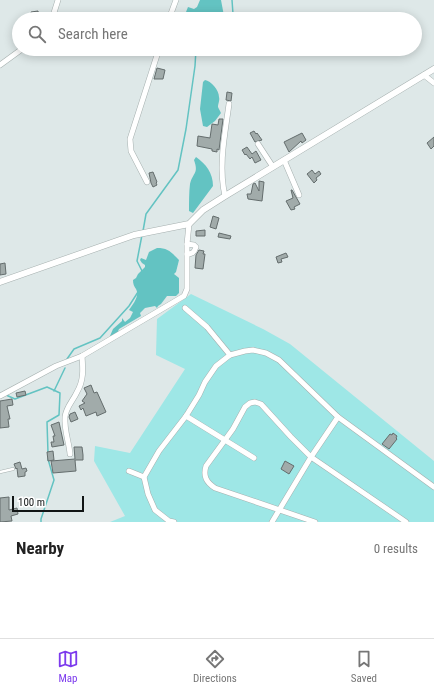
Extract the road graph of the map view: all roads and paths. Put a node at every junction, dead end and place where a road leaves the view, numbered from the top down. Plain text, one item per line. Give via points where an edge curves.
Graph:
1 (58, 0) edge
2 (176, 0) edge
3 (54, 12) edge
4 (172, 12) edge
5 (12, 56) edge
6 (157, 56) edge
7 (0, 65) edge
8 (434, 69) edge
9 (424, 75) junction
10 (434, 83) edge
11 (229, 104) dead end
12 (258, 144) dead end
13 (284, 160) junction
14 (273, 167) junction
15 (147, 182) dead end
16 (299, 194) dead end
17 (224, 196) junction
18 (187, 224) junction
19 (186, 244) junction
20 (187, 254) junction
21 (0, 282) edge
22 (185, 308) dead end
23 (230, 355) junction
24 (82, 356) junction
25 (0, 396) edge
26 (186, 416) junction
27 (338, 417) junction
28 (225, 440) junction
29 (70, 454) dead end
30 (311, 457) junction
31 (254, 458) dead end
32 (13, 469) dead end
33 (129, 471) dead end
34 (0, 472) edge
35 (144, 477) junction
36 (434, 487) edge
37 (280, 510) junction
38 (174, 522) edge
39 (272, 522) edge
40 (315, 522) edge
41 (406, 522) edge

1 - 3 street
2 - 4 street
5 - 7 street
6 - 15 street via 130,139 131,152
8 - 9 street
9 - 10 street
9 - 13 street
11 - 17 street via 222,158
12 - 14 street
13 - 14 street
13 - 16 street
14 - 17 street
17 - 18 street
18 - 19 street
18 - 21 street via 145,232
19 - 20 street
19 - 20 street via 194,245 196,248 192,254
20 - 24 street via 187,289 184,296
22 - 23 street via 207,327
23 - 26 street via 210,374
23 - 27 street via 253,350 273,356
24 - 25 street via 56,366
24 - 29 street via 82,381 65,417
26 - 28 street
26 - 35 street via 159,450
27 - 30 street
27 - 36 street
28 - 30 street via 244,407 255,402 264,407 290,438
28 - 31 street
28 - 37 street via 204,471 209,484
30 - 37 street
30 - 41 street
32 - 34 lane
33 - 35 street
35 - 38 street via 155,510
37 - 39 street
37 - 40 street

